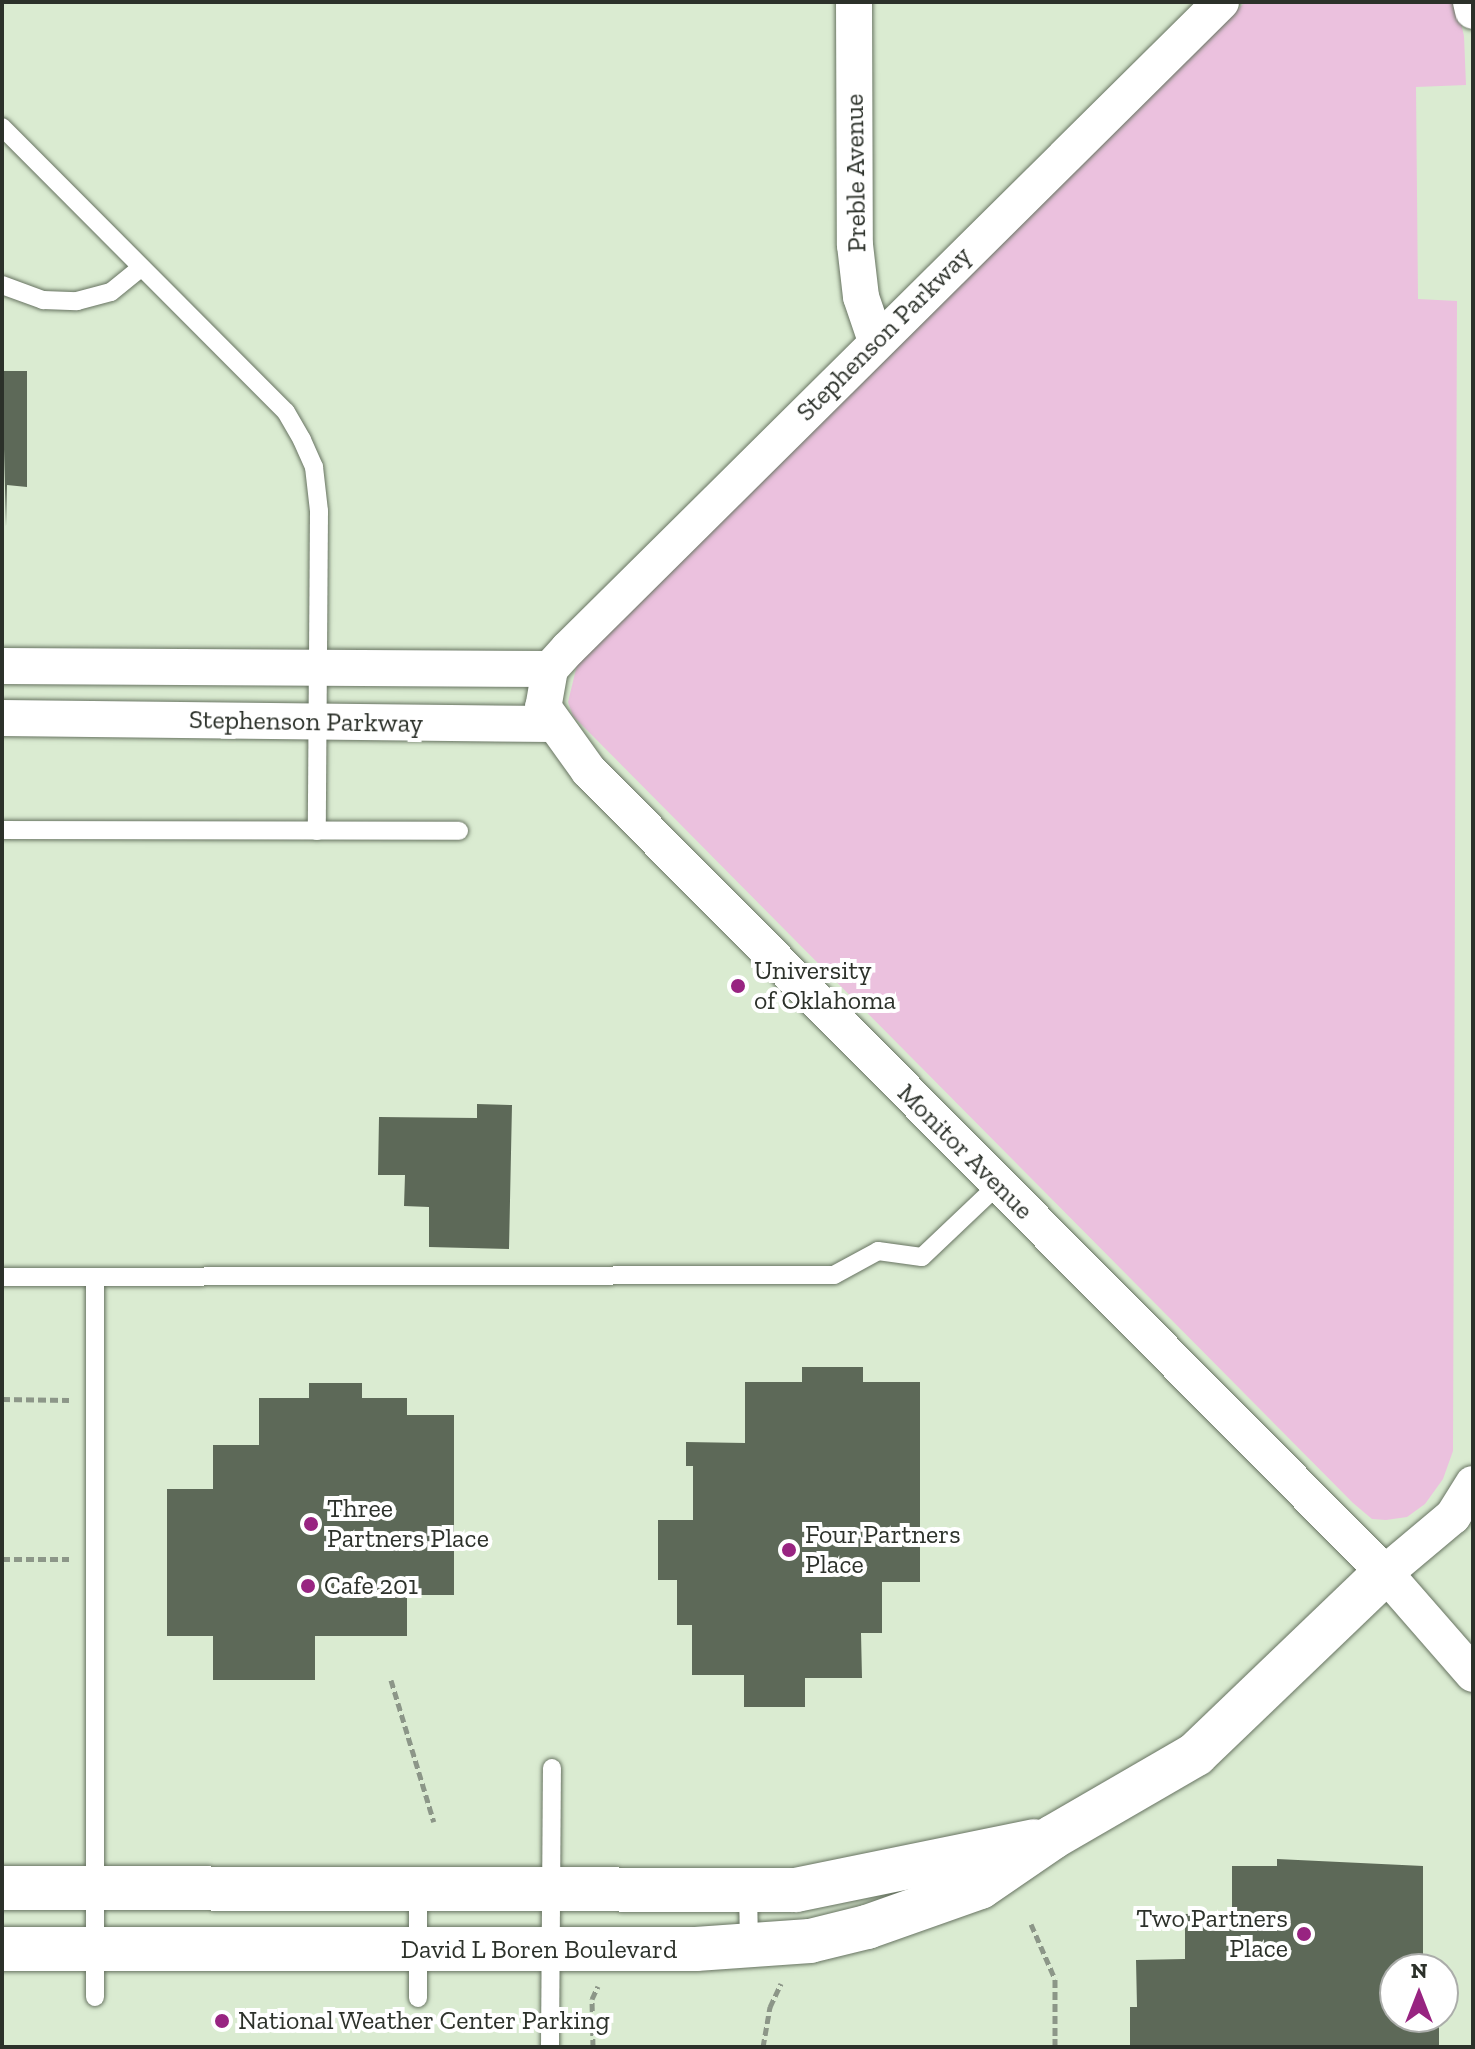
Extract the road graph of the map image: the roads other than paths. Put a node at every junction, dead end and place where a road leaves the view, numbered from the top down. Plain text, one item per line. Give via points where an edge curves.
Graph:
1 (854, 2) edge
2 (1221, 2) edge
3 (1471, 2) edge
4 (1473, 11) edge
5 (2, 127) edge
6 (141, 268) junction
7 (2, 285) edge
8 (876, 341) junction
9 (2, 666) edge
10 (318, 669) junction
11 (550, 669) junction
12 (2, 718) edge
13 (317, 723) junction
14 (552, 724) junction
15 (2, 830) edge
16 (317, 831) junction
17 (459, 831) dead end
18 (998, 1185) junction
19 (2, 1277) edge
20 (95, 1277) junction
21 (1473, 1484) edge
22 (1385, 1573) junction
23 (1473, 1674) edge
24 (552, 1768) dead end
25 (1053, 1837) junction
26 (2, 1888) edge
27 (95, 1888) junction
28 (418, 1890) junction
29 (748, 1891) junction
30 (552, 1892) junction
31 (749, 1945) junction
32 (2, 1949) edge
33 (94, 1950) junction
34 (417, 1951) junction
35 (550, 1951) junction
36 (95, 1997) dead end
37 (418, 1998) dead end
38 (550, 2047) edge

1 - 8 street, Preble Avenue via 855,245 861,297
2 - 8 street, Stephenson Parkway
3 - 4 street
5 - 6 lane
6 - 7 lane via 111,292 77,301 43,300
6 - 10 lane via 286,412 302,440 318,497
8 - 11 street, Stephenson Parkway
9 - 10 street, Stephenson Parkway
10 - 11 street, Stephenson Parkway
10 - 13 lane
11 - 14 street via 543,707
12 - 13 street, Stephenson Parkway
13 - 14 street, Stephenson Parkway
13 - 16 lane
14 - 18 street, Monitor Avenue via 589,771
15 - 16 lane
16 - 17 lane
18 - 20 lane via 922,1257 878,1251 834,1275
18 - 22 street, Monitor Avenue
19 - 20 lane
20 - 27 lane
21 - 22 street via 1453,1516
22 - 23 street, Monitor Avenue
22 - 25 street, David L Boren Boulevard via 1196,1754
24 - 30 lane
25 - 29 street, David L Boren Boulevard via 860,1881
25 - 31 street, David L Boren Boulevard via 980,1887 912,1913 810,1941
26 - 27 street, David L Boren Boulevard
27 - 28 street, David L Boren Boulevard
27 - 33 lane
28 - 30 street, David L Boren Boulevard
28 - 34 lane
29 - 30 street, David L Boren Boulevard
29 - 31 lane
30 - 35 lane
31 - 35 street, David L Boren Boulevard
32 - 33 street, David L Boren Boulevard
33 - 34 street, David L Boren Boulevard
33 - 36 lane
34 - 35 street, David L Boren Boulevard
34 - 37 lane
35 - 38 lane

